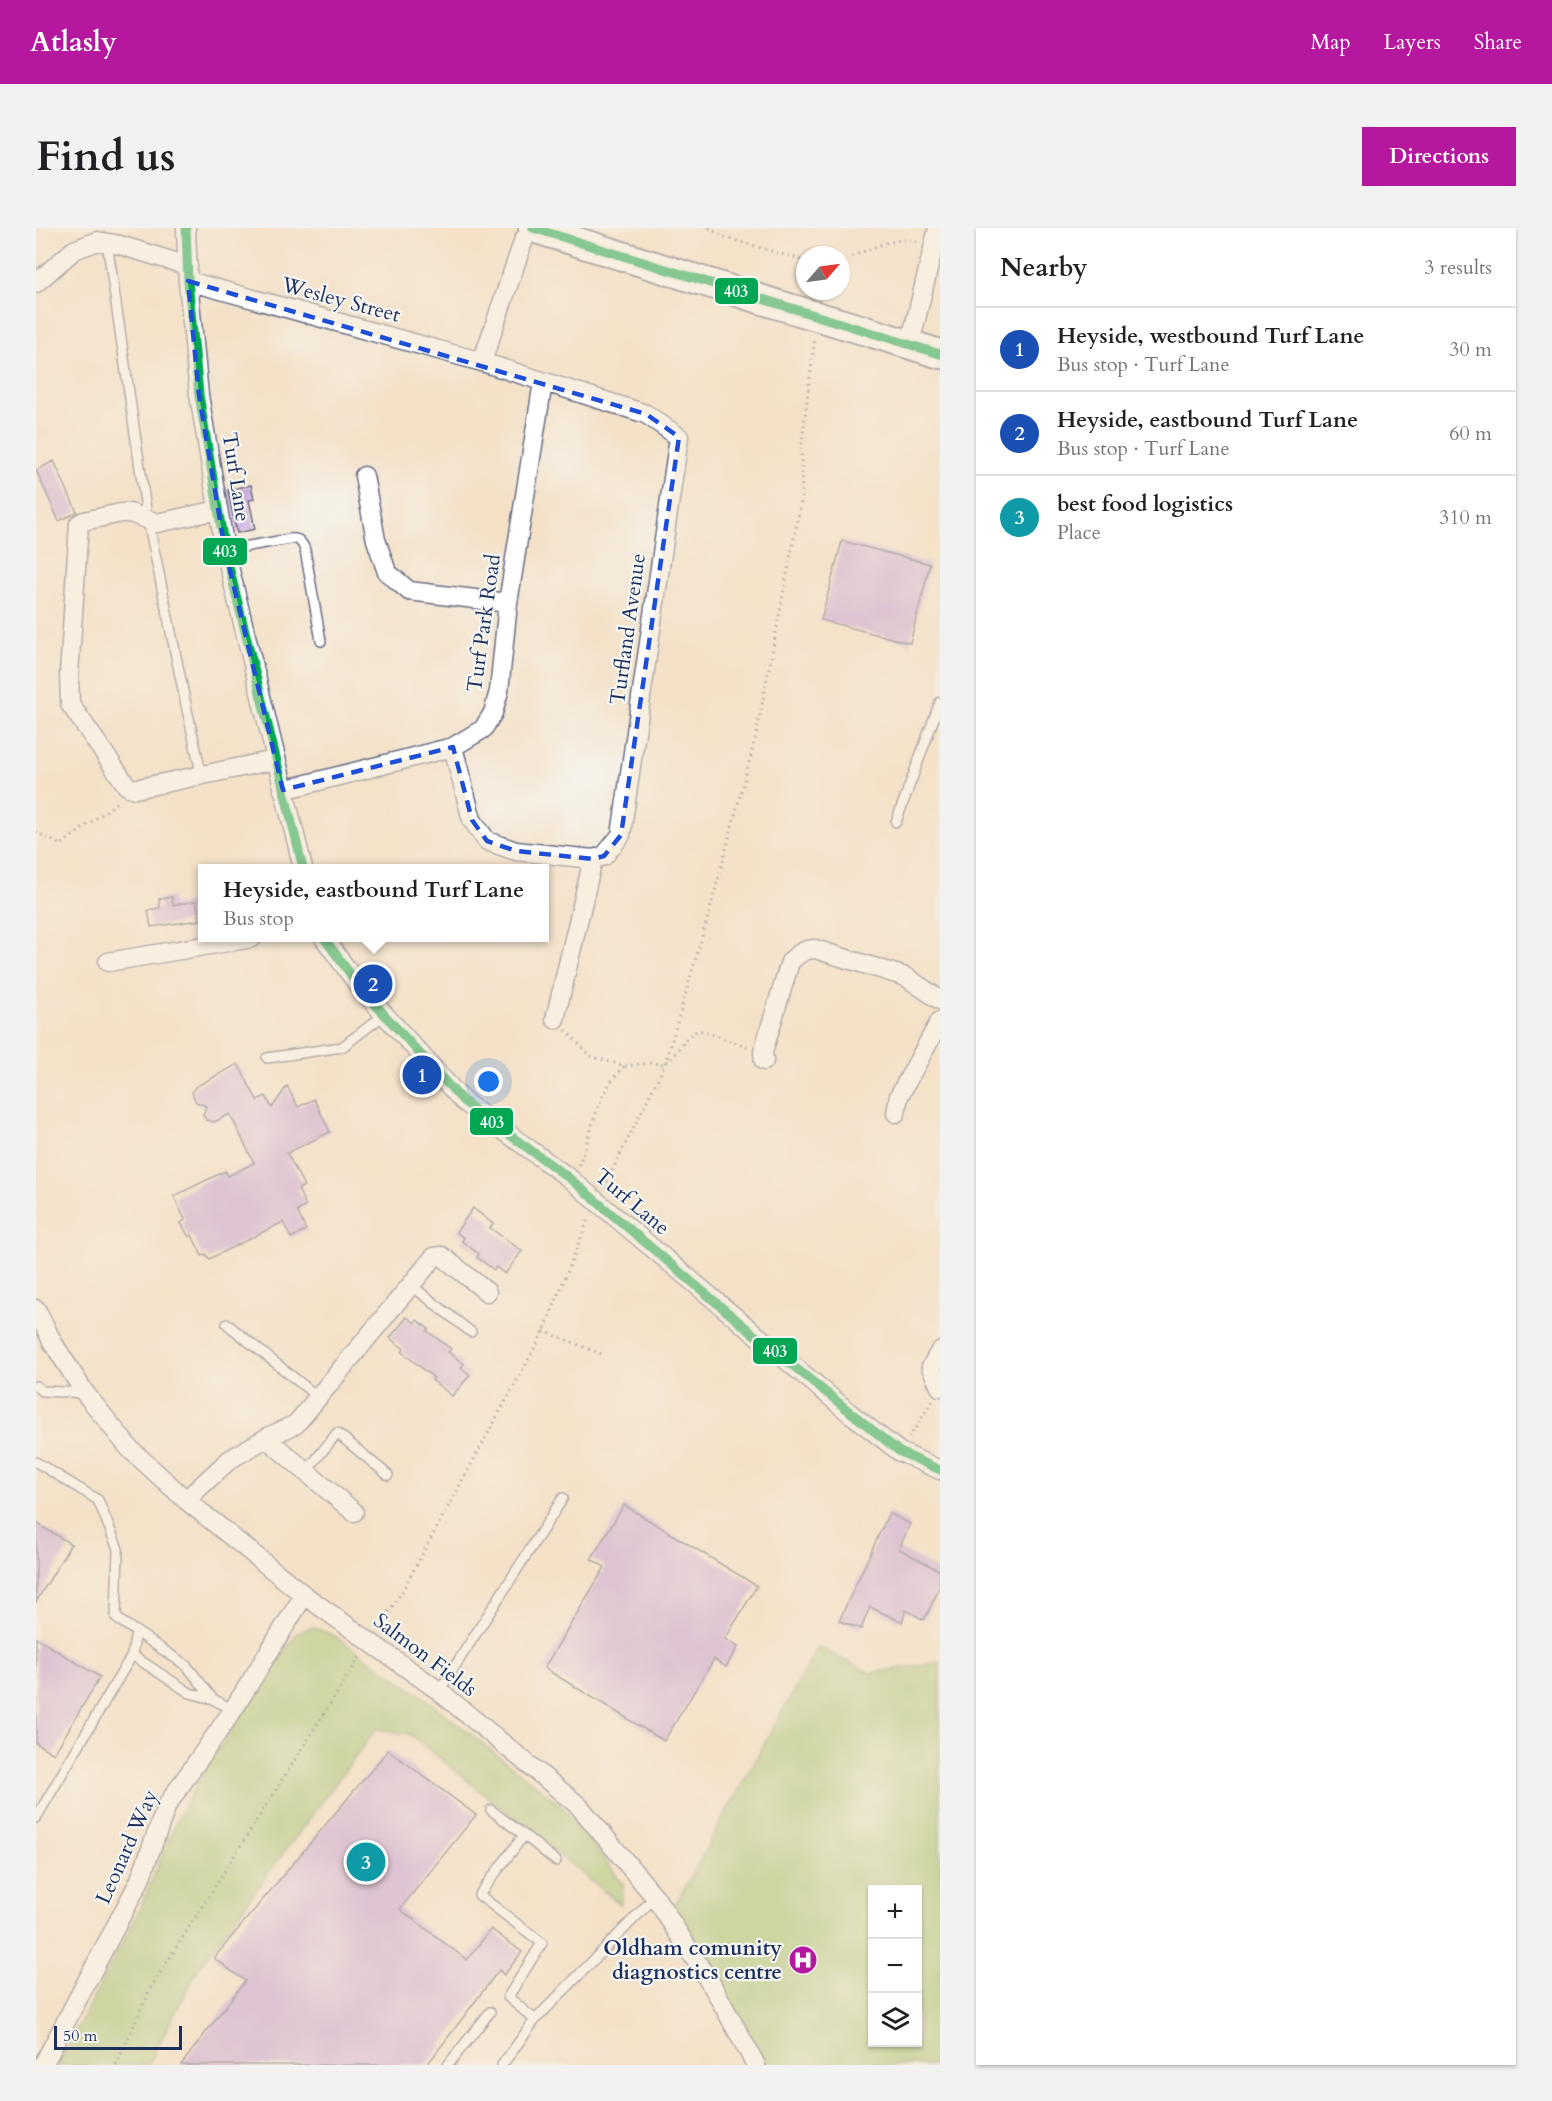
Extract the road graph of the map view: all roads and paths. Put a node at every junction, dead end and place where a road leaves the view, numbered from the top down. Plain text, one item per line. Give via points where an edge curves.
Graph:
1 (186, 228) edge
2 (709, 228) edge
3 (529, 233) edge
4 (936, 237) edge
5 (106, 242) junction
6 (796, 258) edge
7 (850, 258) edge
8 (188, 274) junction
9 (36, 283) edge
10 (816, 336) dead end
11 (910, 344) junction
12 (940, 354) edge
13 (482, 362) junction
14 (543, 382) junction
15 (364, 476) dead end
16 (218, 510) junction
17 (147, 514) junction
18 (225, 550) junction
19 (508, 603) junction
20 (321, 641) dead end
21 (940, 702) edge
22 (453, 747) junction
23 (276, 760) junction
24 (202, 777) junction
25 (135, 789) junction
26 (283, 790) junction
27 (896, 822) dead end
28 (36, 832) edge
29 (593, 859) junction
30 (302, 864) edge
31 (228, 942) edge
32 (327, 942) edge
33 (108, 962) dead end
34 (940, 1000) edge
35 (384, 1015) junction
36 (555, 1019) joint
37 (940, 1021) edge
38 (764, 1056) joint
39 (267, 1058) dead end
40 (665, 1063) junction
41 (625, 1066) junction
42 (896, 1113) dead end
43 (574, 1171) junction
44 (603, 1189) dead end
45 (593, 1210) dead end
46 (411, 1285) junction
47 (487, 1292) dead end
48 (36, 1309) edge
49 (227, 1324) dead end
50 (544, 1331) junction
51 (471, 1332) dead end
52 (940, 1352) edge
53 (604, 1355) dead end
54 (36, 1386) edge
55 (937, 1392) edge
56 (85, 1393) junction
57 (319, 1398) junction
58 (266, 1438) junction
59 (900, 1452) junction
60 (36, 1462) edge
61 (940, 1470) edge
62 (306, 1472) junction
63 (388, 1475) dead end
64 (563, 1498) dead end
65 (186, 1500) junction
66 (354, 1512) dead end
67 (304, 1595) junction
68 (136, 1632) junction
69 (370, 1641) junction
70 (132, 1655) junction
71 (439, 1691) junction
72 (213, 1699) junction
73 (233, 1710) junction
74 (491, 1810) dead end
75 (36, 1818) edge
76 (524, 1835) junction
77 (556, 1861) dead end
78 (655, 1897) junction
79 (490, 2012) dead end
80 (535, 2020) junction
81 (42, 2065) edge
82 (117, 2065) edge
83 (448, 2065) edge
84 (502, 2065) edge
85 (756, 2065) edge

1 - 8 street, Turf Lane
2 - 6 path via 724,237
3 - 11 main road, bridge
3 - 13 street
4 - 7 path via 894,241
4 - 11 street
5 - 8 street, Wesley Street
5 - 9 street via 74,250
5 - 17 lane
8 - 13 street, Wesley Street
8 - 16 street, Turf Lane via 199,395
10 - 40 path via 801,449 802,496 756,736
11 - 12 main road
13 - 14 street, Turfland Avenue
14 - 19 street, Turf Park Road
14 - 29 street, Turfland Avenue via 646,414 679,437 621,835 604,856
15 - 19 street via 376,540 387,572 409,591
16 - 17 street via 157,523
16 - 18 street, Turf Lane
17 - 24 lane
17 - 25 street via 122,513 79,524 69,674 70,704 127,786
18 - 20 lane via 290,538 301,541 306,550
18 - 23 street, Turf Lane
19 - 22 street, Turf Park Road via 493,713 483,729
21 - 27 lane
22 - 26 street, Turf Park Road
22 - 29 street via 472,820 487,841 516,851
23 - 24 street
23 - 26 street, Turf Lane
24 - 25 street
25 - 28 path via 61,844
26 - 30 street, Turf Lane
29 - 36 street
31 - 33 street
32 - 35 street, Turf Lane
34 - 38 street via 906,977 808,949 790,962
35 - 39 lane via 342,1047
35 - 43 street, Turf Lane via 463,1101
36 - 41 path via 590,1056
37 - 42 street via 899,1095
38 - 40 path via 699,1030
40 - 41 path
40 - 44 path
41 - 43 path via 605,1090
43 - 59 street, Turf Lane, bridge via 632,1231
45 - 50 path
46 - 47 street via 434,1257 442,1256
46 - 51 lane
46 - 57 street
48 - 56 street, Salmon Fields
49 - 57 lane
50 - 53 path
50 - 69 path via 405,1585
52 - 55 street via 931,1367
54 - 56 lane via 42,1392
55 - 59 path
56 - 65 street, Salmon Fields via 130,1449
57 - 58 street via 296,1424
58 - 62 street
58 - 65 street via 229,1460
59 - 61 street, Turf Lane
60 - 68 lane via 98,1500 118,1549 116,1618
62 - 63 lane via 337,1434
62 - 66 street
64 - 71 lane
65 - 67 street, Salmon Fields
67 - 69 street, Salmon Fields
67 - 73 street, Leonard Way
68 - 70 lane
68 - 72 lane via 193,1671
69 - 71 street, Salmon Fields
69 - 82 path via 150,1989
70 - 72 lane via 190,1694
70 - 75 lane
71 - 78 street, Salmon Fields via 579,1806
72 - 73 lane
73 - 81 street, Leonard Way via 167,1805 139,1882
74 - 76 lane
76 - 77 lane
76 - 80 lane via 479,1895 542,1943 508,1997
78 - 80 lane
78 - 85 street, Salmon Fields
79 - 83 lane
80 - 84 lane

